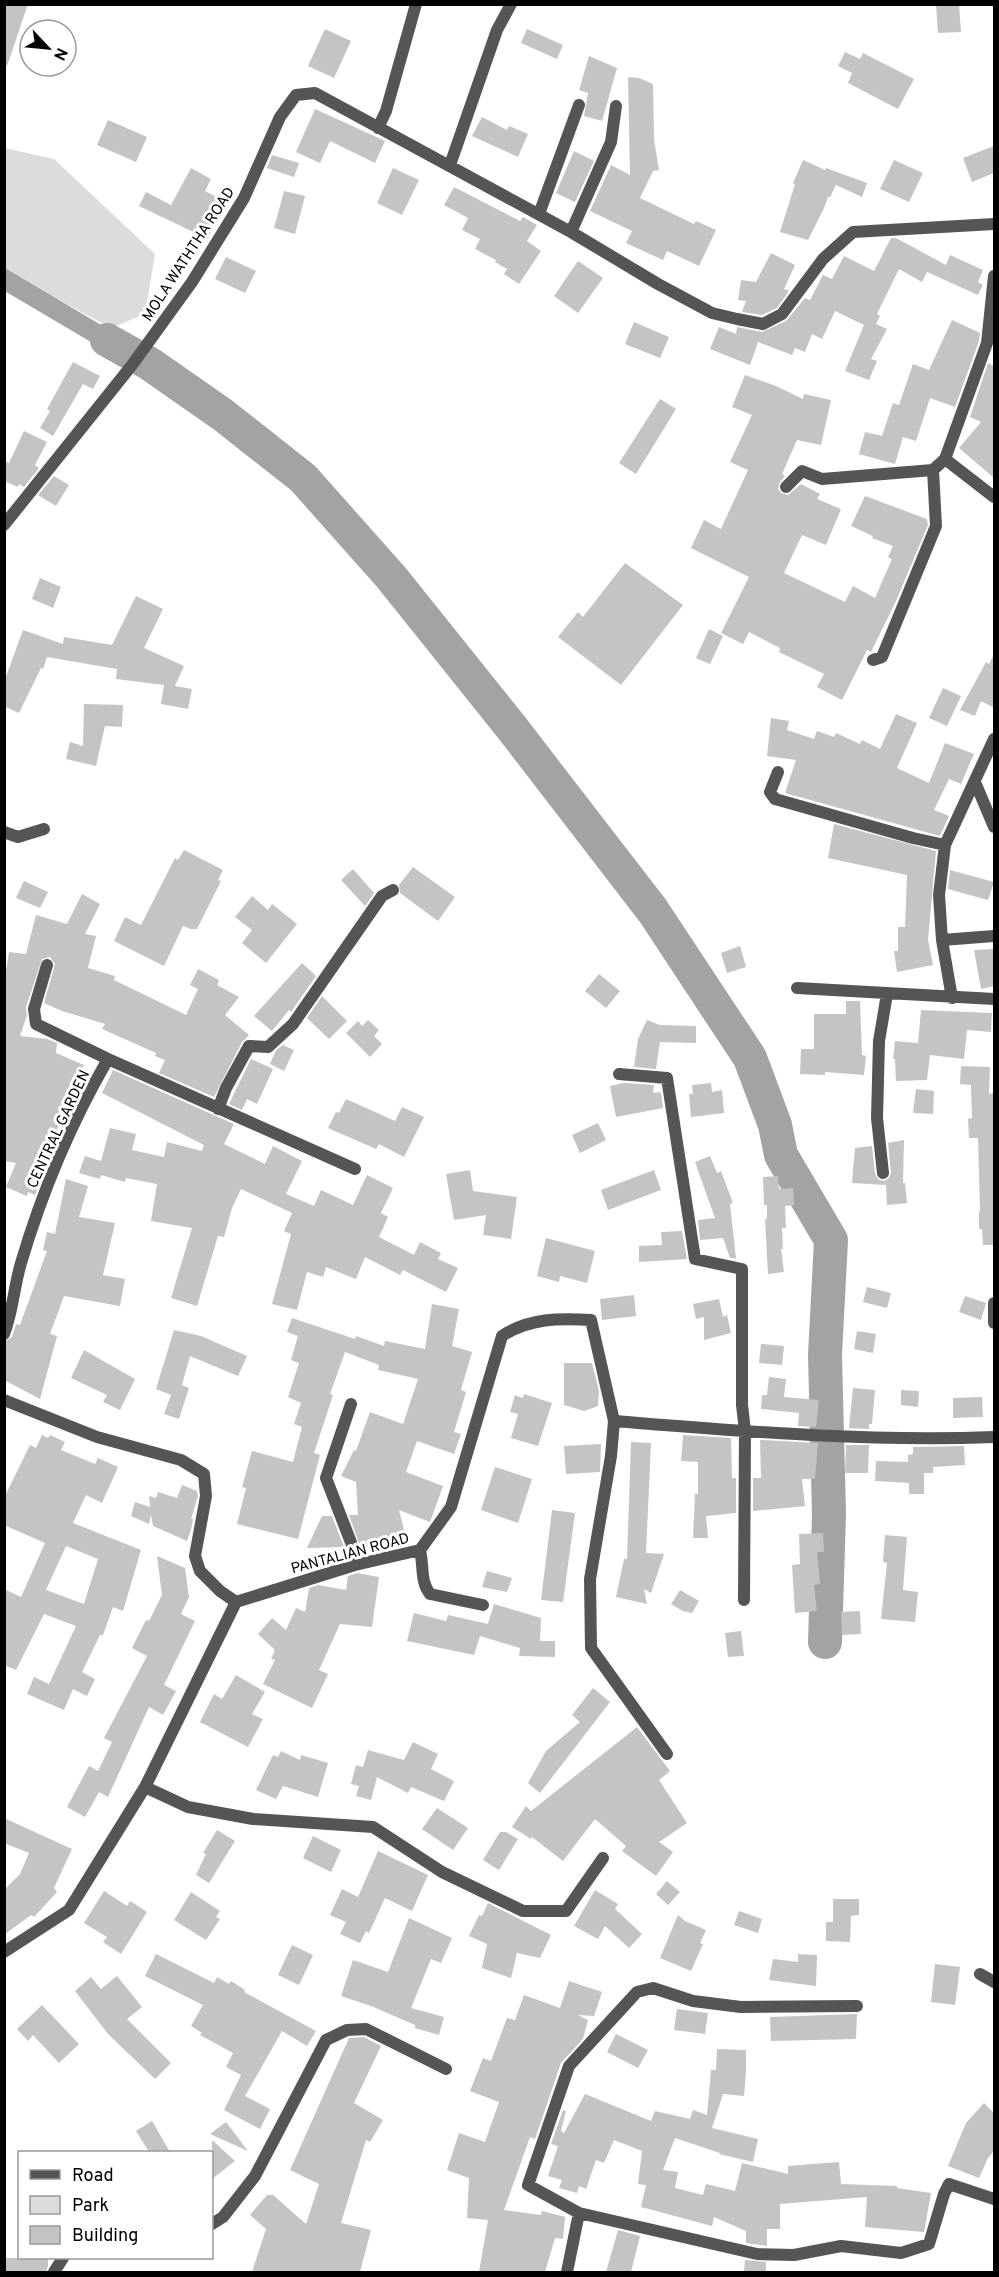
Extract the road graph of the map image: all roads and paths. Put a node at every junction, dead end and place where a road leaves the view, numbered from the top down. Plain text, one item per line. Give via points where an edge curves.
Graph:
1 (416, 4) edge
2 (511, 4) edge
3 (579, 105) dead end
4 (616, 106) dead end
5 (378, 128) junction
6 (450, 165) junction
7 (539, 214) junction
8 (994, 224) edge
9 (571, 232) junction
10 (994, 276) edge
11 (945, 459) junction
12 (933, 470) junction
13 (786, 487) dead end
14 (994, 497) edge
15 (4, 525) edge
16 (873, 660) dead end
17 (994, 739) edge
18 (778, 772) dead end
19 (975, 782) junction
20 (994, 827) edge
21 (44, 828) dead end
22 (4, 832) edge
23 (945, 845) junction
24 (393, 890) dead end
25 (994, 936) edge
26 (942, 940) junction
27 (47, 965) dead end
28 (796, 988) dead end
29 (887, 994) junction
30 (952, 998) junction
31 (994, 999) edge
32 (108, 1059) junction
33 (619, 1074) dead end
34 (218, 1109) junction
35 (356, 1169) dead end
36 (883, 1173) dead end
37 (994, 1303) edge
38 (994, 1323) edge
39 (4, 1335) edge
40 (4, 1400) edge
41 (351, 1404) dead end
42 (614, 1420) junction
43 (745, 1431) junction
44 (994, 1437) edge
45 (420, 1550) junction
46 (355, 1565) junction
47 (744, 1600) dead end
48 (236, 1602) junction
49 (483, 1605) dead end
50 (668, 1754) dead end
51 (145, 1787) junction
52 (603, 1858) dead end
53 (4, 1952) edge
54 (980, 1974) dead end
55 (994, 1982) edge
56 (857, 2006) dead end
57 (446, 2070) dead end
58 (994, 2199) edge
59 (579, 2213) junction
60 (213, 2223) edge
61 (62, 2259) edge
62 (54, 2272) edge
63 (567, 2272) edge

1 - 5 street
2 - 6 street via 497,30
3 - 7 street
4 - 9 street via 611,142
5 - 6 street, MOLA WATHTHA ROAD
5 - 15 street, MOLA WATHTHA ROAD via 315,93 296,95 280,117 244,198 192,282 132,365
6 - 7 street, MOLA WATHTHA ROAD
7 - 9 street, MOLA WATHTHA ROAD
8 - 9 street, MOLA WATHTHA ROAD via 853,232 823,259 782,314 763,324 712,313
10 - 11 street via 987,343
11 - 12 street
11 - 14 street
12 - 13 street via 822,479 802,471
12 - 16 street via 936,526 882,657
17 - 19 street
18 - 23 street via 770,792 775,799
19 - 20 street
19 - 23 street
21 - 22 street via 18,837
23 - 26 street via 939,896
24 - 34 street via 381,896 293,1024 268,1047 249,1046
25 - 26 street
26 - 30 street
27 - 32 street via 34,1009 36,1024
28 - 29 street
29 - 30 street
29 - 36 street via 879,1041 877,1096
30 - 31 street
32 - 34 street, CENTRAL GARDEN
32 - 39 street, CENTRAL GARDEN via 84,1103 37,1212
33 - 43 street via 667,1078 695,1259 742,1269
34 - 35 street, CENTRAL GARDEN
37 - 38 street
40 - 48 street via 97,1437 181,1460 204,1474 206,1496 195,1556 200,1571
41 - 46 street via 326,1478 352,1545
42 - 43 street
42 - 45 street, PANTALIAN ROAD via 591,1320 560,1318 517,1326 502,1336 451,1507
42 - 50 street via 590,1579 591,1648
43 - 44 street via 847,1437
43 - 47 street
45 - 46 street, PANTALIAN ROAD
45 - 49 street via 423,1585 430,1594
46 - 48 street, PANTALIAN ROAD
48 - 51 street
51 - 52 street via 188,1807 253,1819 373,1827 442,1872 523,1911 566,1911
51 - 53 street via 69,1910
54 - 55 street
56 - 59 street via 741,2007 693,2001 652,1988 637,1992 569,2066 528,2185
57 - 60 street via 366,2029 347,2030 326,2040 255,2176 223,2217
58 - 59 street via 949,2184 929,2244 901,2253 841,2246 794,2255 757,2254
59 - 63 street
61 - 62 street

